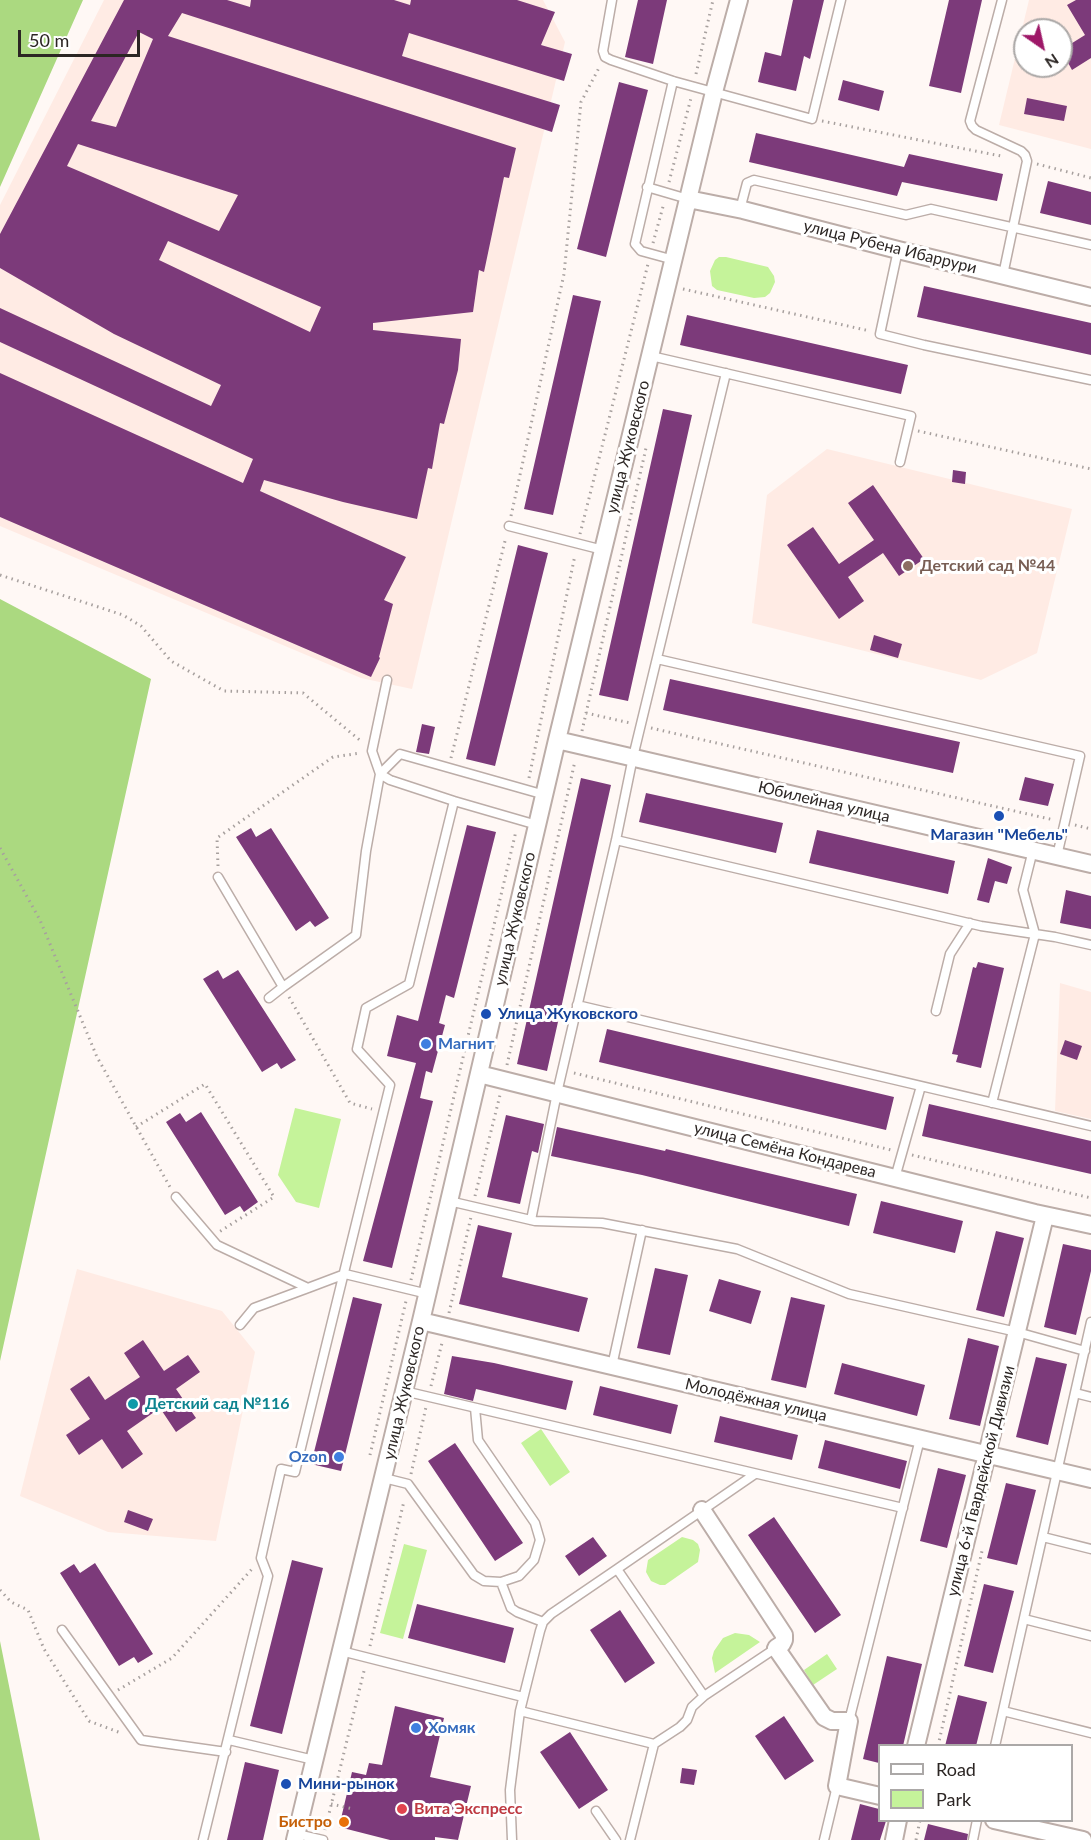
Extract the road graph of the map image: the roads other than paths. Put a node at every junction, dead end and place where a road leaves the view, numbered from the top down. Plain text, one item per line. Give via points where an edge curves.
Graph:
1 (612, 0) edge
2 (739, 0) edge
3 (841, 0) edge
4 (1002, 0) edge
5 (673, 81) junction
6 (714, 92) junction
7 (647, 187) junction
8 (688, 199) junction
9 (743, 210) junction
10 (1013, 226) junction
11 (1091, 245) edge
12 (898, 250) junction
13 (674, 260) junction
14 (1003, 275) junction
15 (1091, 297) edge
16 (651, 356) junction
17 (726, 373) junction
18 (1091, 380) edge
19 (900, 462) dead end
20 (509, 526) road end
21 (603, 550) junction
22 (657, 659) junction
23 (387, 680) dead end
24 (557, 740) junction
25 (633, 757) junction
26 (380, 774) junction
27 (544, 795) junction
28 (454, 801) junction
29 (537, 825) junction
30 (616, 840) junction
31 (1033, 850) junction
32 (1057, 856) junction
33 (1091, 864) edge
34 (218, 877) road end
35 (970, 923) junction
36 (1035, 934) junction
37 (1091, 945) edge
38 (283, 987) junction
39 (269, 998) dead end
40 (577, 1005) junction
41 (936, 1011) dead end
42 (479, 1074) junction
43 (921, 1086) junction
44 (557, 1093) junction
45 (992, 1102) junction
46 (1091, 1126) edge
47 (895, 1178) junction
48 (176, 1197) road end
49 (449, 1201) junction
50 (1046, 1216) junction
51 (531, 1220) junction
52 (1091, 1225) edge
53 (642, 1230) junction
54 (345, 1274) junction
55 (308, 1288) junction
56 (428, 1294) junction
57 (421, 1321) junction
58 (1091, 1323) edge
59 (240, 1325) dead end
60 (1017, 1332) junction
61 (1085, 1351) junction
62 (612, 1366) junction
63 (404, 1391) junction
64 (1075, 1394) junction
65 (1091, 1397) edge
66 (475, 1408) junction
67 (920, 1439) junction
68 (987, 1454) junction
69 (1058, 1472) junction
70 (755, 1474) junction
71 (384, 1478) junction
72 (1091, 1479) edge
73 (903, 1508) junction
74 (702, 1510) junction
75 (1043, 1537) junction
76 (1091, 1549) edge
77 (617, 1569) junction
78 (501, 1582) junction
79 (1024, 1619) junction
80 (543, 1622) junction
81 (62, 1630) dead end
82 (1091, 1636) edge
83 (776, 1648) junction
84 (341, 1651) junction
85 (704, 1696) junction
86 (523, 1697) junction
87 (520, 1711) junction
88 (1003, 1711) junction
89 (849, 1721) junction
90 (1091, 1733) edge
91 (229, 1740) junction
92 (654, 1744) junction
93 (916, 1744) edge
94 (995, 1744) edge
95 (226, 1752) junction
96 (314, 1760) junction
97 (837, 1786) junction
98 (878, 1796) edge
99 (596, 1811) dead end
100 (898, 1822) edge
101 (977, 1822) edge
102 (999, 1822) edge
103 (296, 1837) edge
104 (202, 1840) edge
105 (322, 1840) edge
106 (512, 1840) edge
107 (616, 1840) edge
108 (630, 1840) edge
109 (824, 1840) edge
110 (894, 1840) edge
111 (973, 1840) edge
112 (1083, 1840) edge

1 - 5 lane via 605,57
2 - 6 street, улица Жуковского
3 - 6 lane via 812,119
4 - 10 lane via 970,121 976,130 1025,155
5 - 6 lane
5 - 7 lane
6 - 8 street, улица Жуковского
7 - 8 lane
7 - 13 lane via 635,244 641,252
8 - 9 street, улица Рубена Ибаррури
8 - 13 street, улица Жуковского
9 - 10 lane via 747,183 753,180 906,215 931,209
9 - 12 street, улица Рубена Ибаррури
10 - 11 lane
10 - 14 lane
12 - 14 street, улица Рубена Ибаррури
12 - 18 lane via 880,334
13 - 16 street, улица Жуковского
14 - 15 street, улица Рубена Ибаррури
16 - 17 lane
16 - 21 street, улица Жуковского
17 - 19 lane via 911,416
17 - 22 lane
20 - 21 lane
21 - 24 street, улица Жуковского
22 - 25 lane
22 - 32 lane via 1080,756
23 - 26 lane via 372,751
24 - 25 street, Юбилейная улица
24 - 27 street, улица Жуковского
25 - 30 lane
25 - 31 street, Юбилейная улица
26 - 27 lane via 400,754
26 - 28 lane
26 - 38 lane via 356,935
27 - 29 street, улица Жуковского
28 - 29 lane
28 - 54 lane via 409,984 366,1008 361,1028 357,1049 390,1085
29 - 42 street, улица Жуковского
30 - 35 lane
30 - 40 lane
31 - 32 street, Юбилейная улица
31 - 36 lane via 1023,890
32 - 33 street, Юбилейная улица
34 - 38 lane
35 - 36 lane
35 - 41 lane via 950,954
36 - 37 lane
36 - 45 lane
38 - 39 lane
40 - 43 lane
40 - 44 lane
42 - 44 street, улица Семёна Кондарева
42 - 49 street, улица Жуковского
43 - 45 lane
43 - 47 lane
44 - 47 street, улица Семёна Кондарева
44 - 51 lane
45 - 46 lane
47 - 50 street, улица Семёна Кондарева
48 - 55 lane via 217,1245
49 - 51 lane
49 - 56 street, улица Жуковского
50 - 52 street, улица Семёна Кондарева
50 - 60 street, улица 6-й Гвардейской Дивизии
51 - 53 lane via 602,1222
53 - 60 lane via 736,1249 849,1294
53 - 62 lane
54 - 55 lane
54 - 56 lane
54 - 91 lane via 295,1472 281,1469 261,1558 268,1576
55 - 59 lane via 254,1308
56 - 57 street, улица Жуковского
57 - 62 street, Молодёжная улица
57 - 63 street, улица Жуковского
58 - 61 lane
60 - 61 lane
60 - 68 street, улица 6-й Гвардейской Дивизии
61 - 64 lane
62 - 67 street, Молодёжная улица
63 - 66 lane
63 - 71 street, улица Жуковского
64 - 65 lane
64 - 69 lane
66 - 70 lane
66 - 78 lane via 478,1440 535,1523 540,1540 534,1560 519,1576
67 - 68 street, Молодёжная улица
67 - 73 lane
68 - 69 street, Молодёжная улица
68 - 93 street, улица 6-й Гвардейской Дивизии
69 - 72 street, Молодёжная улица
69 - 75 lane
70 - 73 lane
70 - 74 lane
71 - 78 lane via 408,1484 474,1575 484,1581
71 - 84 street, улица Жуковского
73 - 89 lane
74 - 77 lane
74 - 83 street via 784,1635 782,1644
75 - 76 lane
75 - 79 lane
77 - 80 lane
77 - 85 lane
78 - 80 lane via 511,1608
79 - 82 lane
79 - 88 lane
80 - 86 lane
81 - 95 lane via 141,1740
83 - 85 lane
83 - 89 street via 824,1717
84 - 86 lane
84 - 96 street, улица Жуковского
85 - 92 lane via 680,1727
86 - 87 lane
87 - 92 lane
87 - 106 lane via 510,1790
88 - 90 lane
88 - 94 lane
89 - 97 street
91 - 95 lane
91 - 96 lane
92 - 108 lane
95 - 104 lane
96 - 103 street, улица Жуковского
97 - 98 street
97 - 109 lane
99 - 107 lane
100 - 110 street
101 - 111 lane
102 - 112 street
103 - 105 lane

